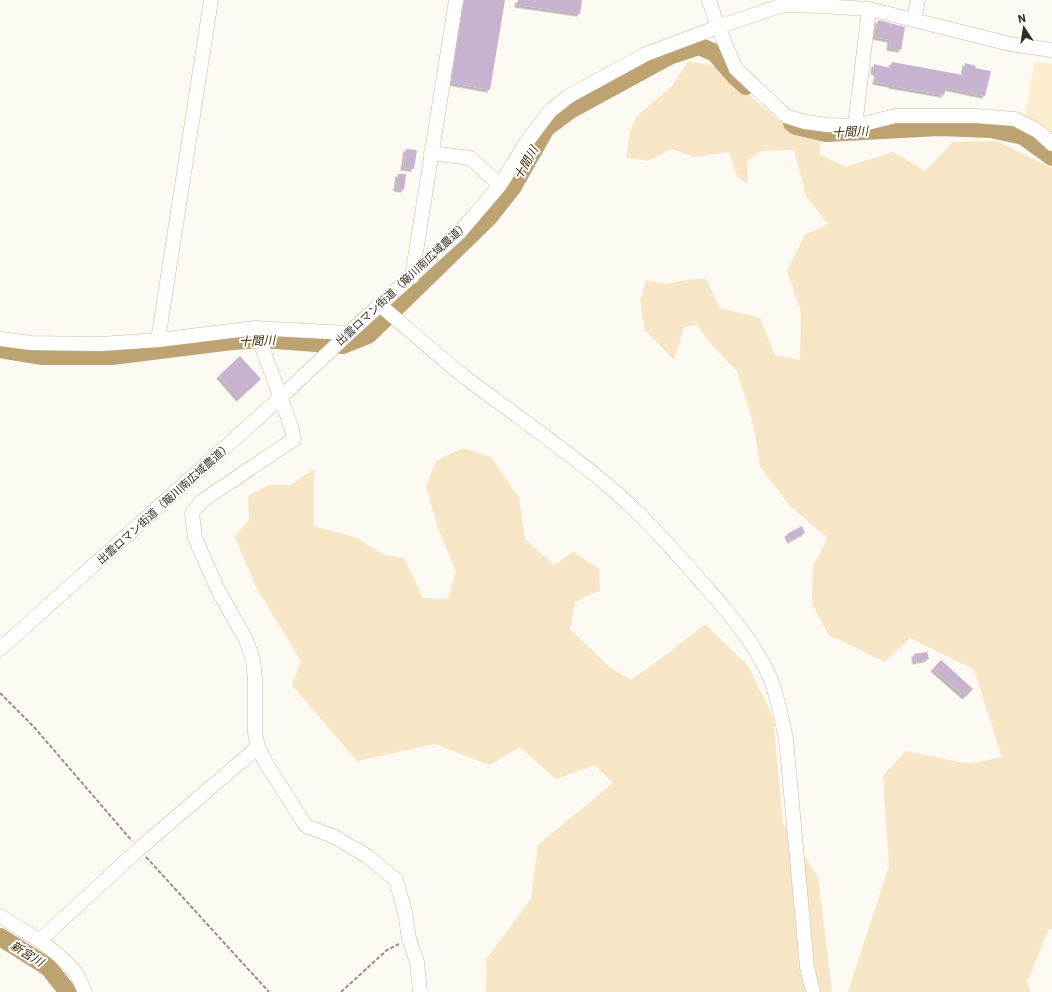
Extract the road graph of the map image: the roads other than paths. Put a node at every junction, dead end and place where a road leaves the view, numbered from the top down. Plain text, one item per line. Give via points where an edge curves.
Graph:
1 (211, 0) edge
2 (456, 0) edge
3 (709, 0) edge
4 (918, 0) edge
5 (870, 9) junction
6 (914, 20) junction
7 (718, 27) junction
8 (1052, 50) edge
9 (856, 126) junction
10 (1052, 144) edge
11 (431, 153) junction
12 (500, 185) junction
13 (412, 277) junction
14 (380, 305) junction
15 (255, 328) junction
16 (348, 333) junction
17 (0, 338) edge
18 (158, 340) junction
19 (280, 398) junction
20 (0, 649) edge
21 (258, 747) junction
22 (0, 916) edge
23 (39, 942) junction
24 (85, 992) edge
25 (420, 992) edge
26 (813, 992) edge

1 - 18 street
2 - 11 street
3 - 7 street
4 - 6 street
5 - 6 street, 出雲ロマン街道（簸川南広域農道）
5 - 7 street, 出雲ロマン街道（簸川南広域農道） via 783,5
5 - 9 street
6 - 8 street, 出雲ロマン街道（簸川南広域農道） via 1010,44
7 - 9 street via 736,69 786,116 805,122
7 - 12 street, 出雲ロマン街道（簸川南広域農道） via 646,54 569,96 550,111
9 - 10 street via 895,116 977,116 1015,119 1038,131
11 - 12 street via 470,158
11 - 13 street
12 - 13 street, 出雲ロマン街道（簸川南広域農道） via 459,233
13 - 14 street, 出雲ロマン街道（簸川南広域農道）
14 - 16 street, 出雲ロマン街道（簸川南広域農道）
14 - 26 street via 465,377 571,455 651,526 714,596 759,656 771,680 786,739 807,967
15 - 16 street
15 - 18 street
15 - 19 street
16 - 19 street, 出雲ロマン街道（簸川南広域農道）
17 - 18 street via 31,343 100,344
19 - 20 street, 出雲ロマン街道（簸川南広域農道）
19 - 21 street via 294,440 202,501 192,513 195,538 218,590 246,640 252,659
21 - 23 street via 139,849
21 - 25 street via 306,826 335,837 367,856 396,880 409,939 417,962
22 - 23 street
23 - 24 street via 64,960 76,973

